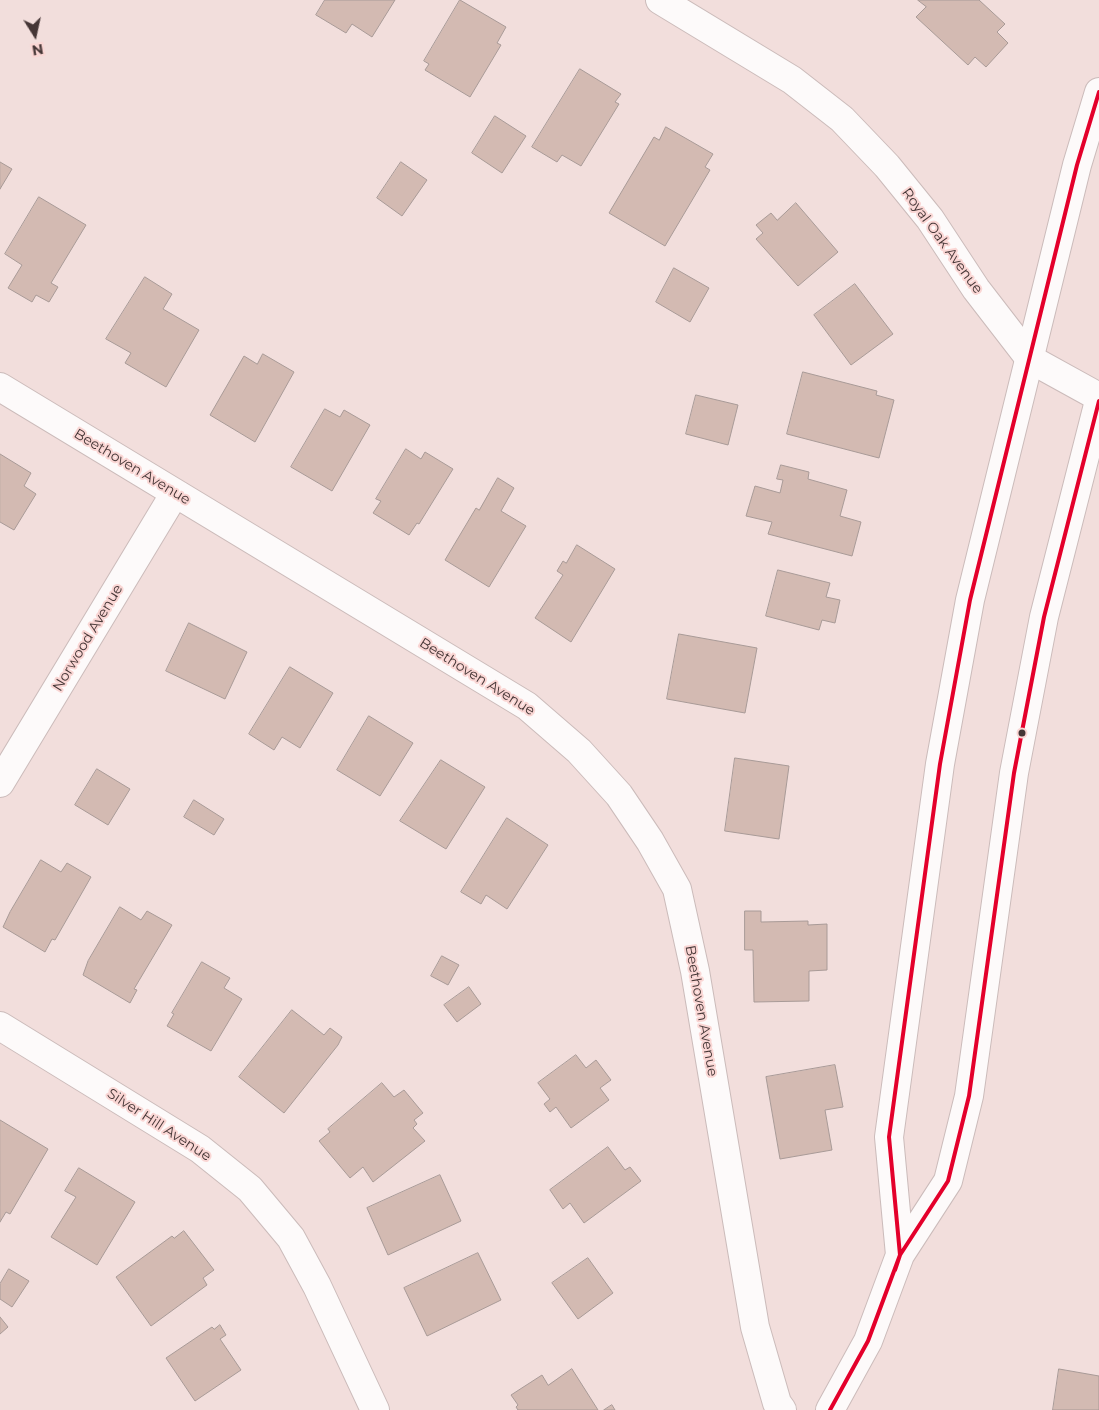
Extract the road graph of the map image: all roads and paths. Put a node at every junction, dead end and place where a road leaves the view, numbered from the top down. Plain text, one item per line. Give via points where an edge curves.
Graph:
1 (660, 0) edge
2 (1099, 92) edge
3 (1030, 359) junction
4 (0, 387) edge
5 (1099, 397) edge
6 (1099, 401) edge
7 (175, 493) junction
8 (0, 784) edge
9 (0, 1026) edge
10 (900, 1255) junction
11 (375, 1410) edge
12 (782, 1410) edge
13 (830, 1410) edge

1 - 3 street, Royal Oak Avenue via 792,80 842,119 887,166 930,219 976,289
2 - 3 street via 1077,165
3 - 5 street, Royal Oak Avenue
3 - 10 street via 970,600 940,764 889,1138
4 - 7 street, Beethoven Avenue
6 - 10 street via 1044,617 1016,764 969,1096 948,1181
7 - 8 street, Norwood Avenue
7 - 12 street, Beethoven Avenue via 527,706 579,751 619,795 650,841 676,889 681,907 695,972 755,1327 777,1403
9 - 11 street, Silver Hill Avenue via 200,1149 250,1189 291,1238
10 - 13 street via 868,1341

